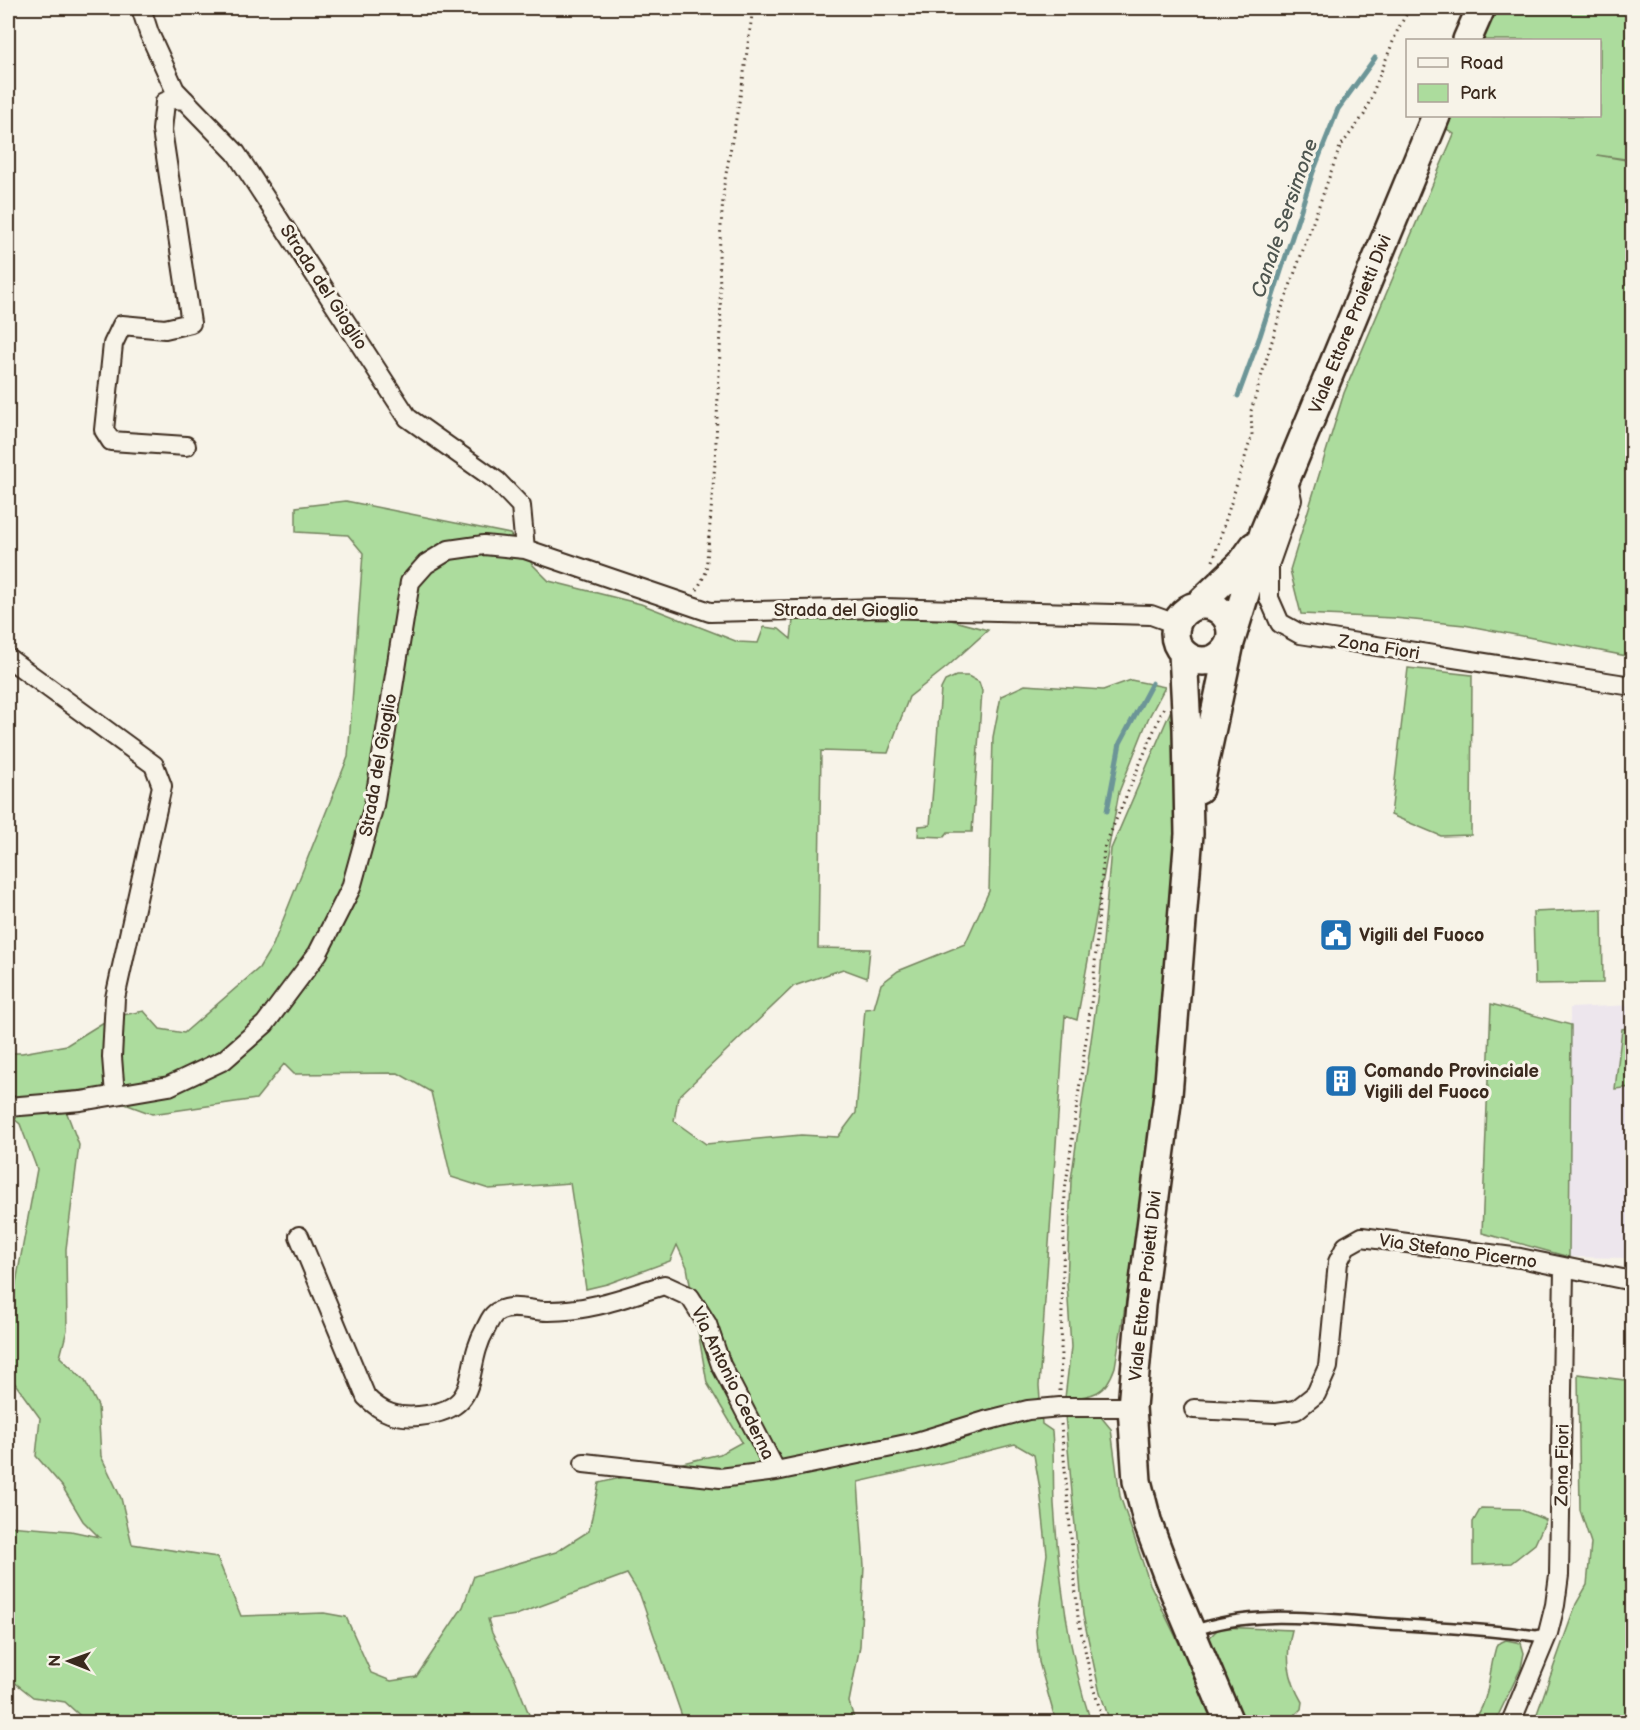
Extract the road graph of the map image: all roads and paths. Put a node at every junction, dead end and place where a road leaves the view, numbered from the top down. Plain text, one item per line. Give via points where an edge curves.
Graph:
1 (141, 8) edge
2 (753, 8) edge
3 (1481, 8) edge
4 (1467, 39) edge
5 (185, 100) junction
6 (1436, 117) edge
7 (186, 446) dead end
8 (1287, 476) junction
9 (1263, 532) junction
10 (525, 549) junction
11 (706, 572) dead end
12 (1198, 605) junction
13 (1176, 624) junction
14 (1230, 643) junction
15 (1183, 653) junction
16 (8, 658) edge
17 (1632, 686) edge
18 (1189, 834) junction
19 (115, 1095) junction
20 (8, 1107) edge
21 (298, 1236) dead end
22 (1564, 1268) junction
23 (1632, 1281) edge
24 (1132, 1407) junction
25 (1194, 1409) dead end
26 (584, 1463) dead end
27 (776, 1471) junction
28 (1191, 1632) junction
29 (1548, 1633) junction
30 (1229, 1722) edge
31 (1511, 1722) edge

1 - 5 street, Strada del Gioglio via 175,90
2 - 11 path via 724,185 715,464
3 - 4 main road
5 - 7 street via 165,102 162,130 191,323 165,329 122,325 113,344 104,430 111,441
5 - 10 street, Strada del Gioglio via 236,153 408,418 497,481 520,506
6 - 8 main road, Viale Ettore Proietti Divi
8 - 9 main road, Viale Ettore Proietti Divi
8 - 17 street, Zona Fiori via 1292,500 1269,566 1269,598 1280,623 1300,634
9 - 12 main road, Viale Ettore Proietti Divi via 1241,564
9 - 14 main road, Viale Ettore Proietti Divi
10 - 13 street, Strada del Gioglio via 710,612 929,609 1151,615
10 - 19 street, Strada del Gioglio via 484,545 449,550 426,564 410,582 374,806 351,888 318,953 265,1024 224,1060 169,1086
12 - 13 main road, Viale Ettore Proietti Divi via 1184,611
12 - 14 main road, Viale Ettore Proietti Divi via 1215,607 1228,618
13 - 15 main road, Viale Ettore Proietti Divi via 1175,640
14 - 15 main road via 1218,658 1210,661 1200,662
14 - 18 main road, Viale Ettore Proietti Divi
15 - 18 main road, Viale Ettore Proietti Divi
16 - 19 street via 154,765 162,786 115,998
18 - 24 main road, Viale Ettore Proietti Divi via 1168,1095
19 - 20 street, Strada del Gioglio
21 - 27 street, Via Antonio Cederna via 366,1397 378,1409 405,1417 439,1414 458,1403 468,1391 477,1343 501,1310 578,1310 664,1285 690,1297 707,1324 722,1365
22 - 23 street
22 - 25 street, Via Stefano Picerno via 1520,1258 1362,1237 1346,1246 1338,1262 1328,1367 1316,1394 1296,1410 1275,1413
22 - 29 street, Zona Fiori via 1560,1551
24 - 27 street, Via Antonio Cederna via 1028,1410 916,1442
24 - 28 main road, Viale Ettore Proietti Divi via 1137,1481 1148,1524
26 - 27 street, Via Antonio Cederna via 720,1478
28 - 29 lane via 1235,1621 1277,1617 1536,1636
28 - 30 main road, Viale Ettore Proietti Divi
29 - 31 street, Zona Fiori

